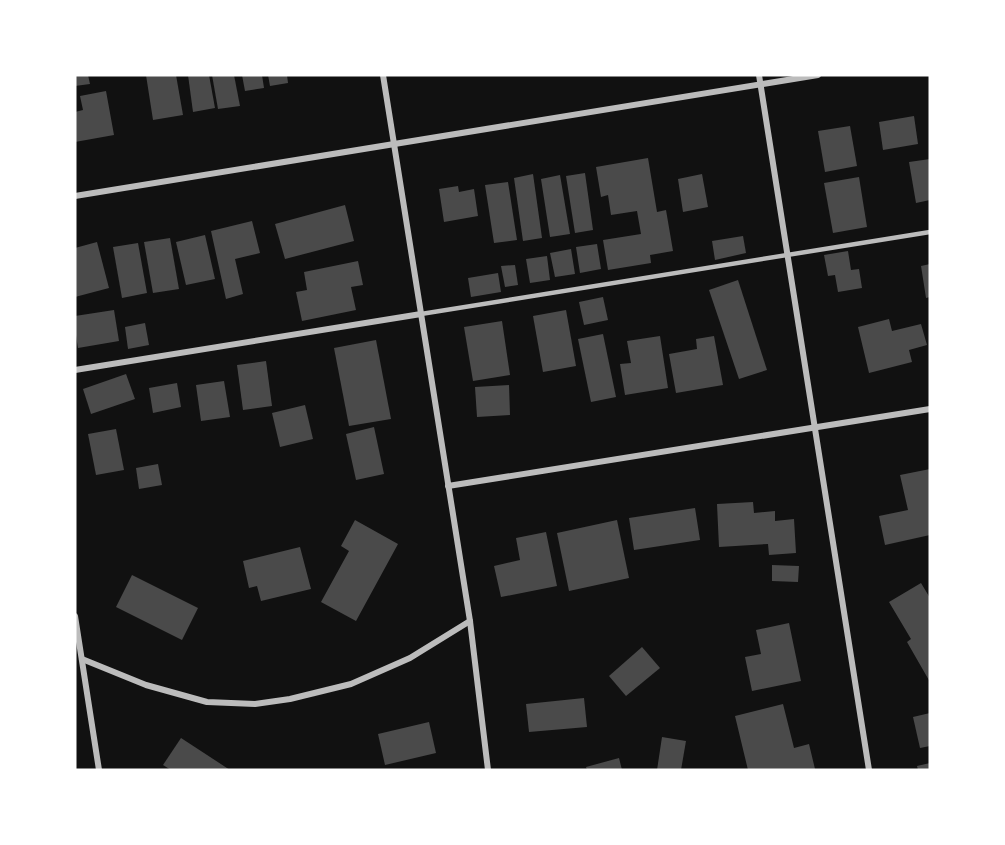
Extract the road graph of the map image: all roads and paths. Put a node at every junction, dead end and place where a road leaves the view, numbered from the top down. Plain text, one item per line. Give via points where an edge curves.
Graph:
1 (383, 75) edge
2 (759, 75) edge
3 (818, 75) edge
4 (761, 84) junction
5 (394, 144) junction
6 (75, 196) edge
7 (930, 232) edge
8 (788, 255) junction
9 (421, 314) junction
10 (75, 370) edge
11 (930, 409) edge
12 (816, 428) junction
13 (448, 486) junction
14 (75, 616) edge
15 (470, 621) junction
16 (82, 659) junction
17 (99, 770) edge
18 (488, 770) edge
19 (869, 770) edge

1 - 5 street
2 - 4 street
3 - 4 street
4 - 5 street
4 - 8 street
5 - 6 street
5 - 9 street
7 - 8 lane
8 - 9 lane
8 - 12 street
9 - 10 street
9 - 13 street
11 - 12 street
12 - 13 street
12 - 19 street
13 - 15 street
14 - 16 street
15 - 16 street via 410,658 351,684 255,704 207,702 146,685
15 - 18 street
16 - 17 street

